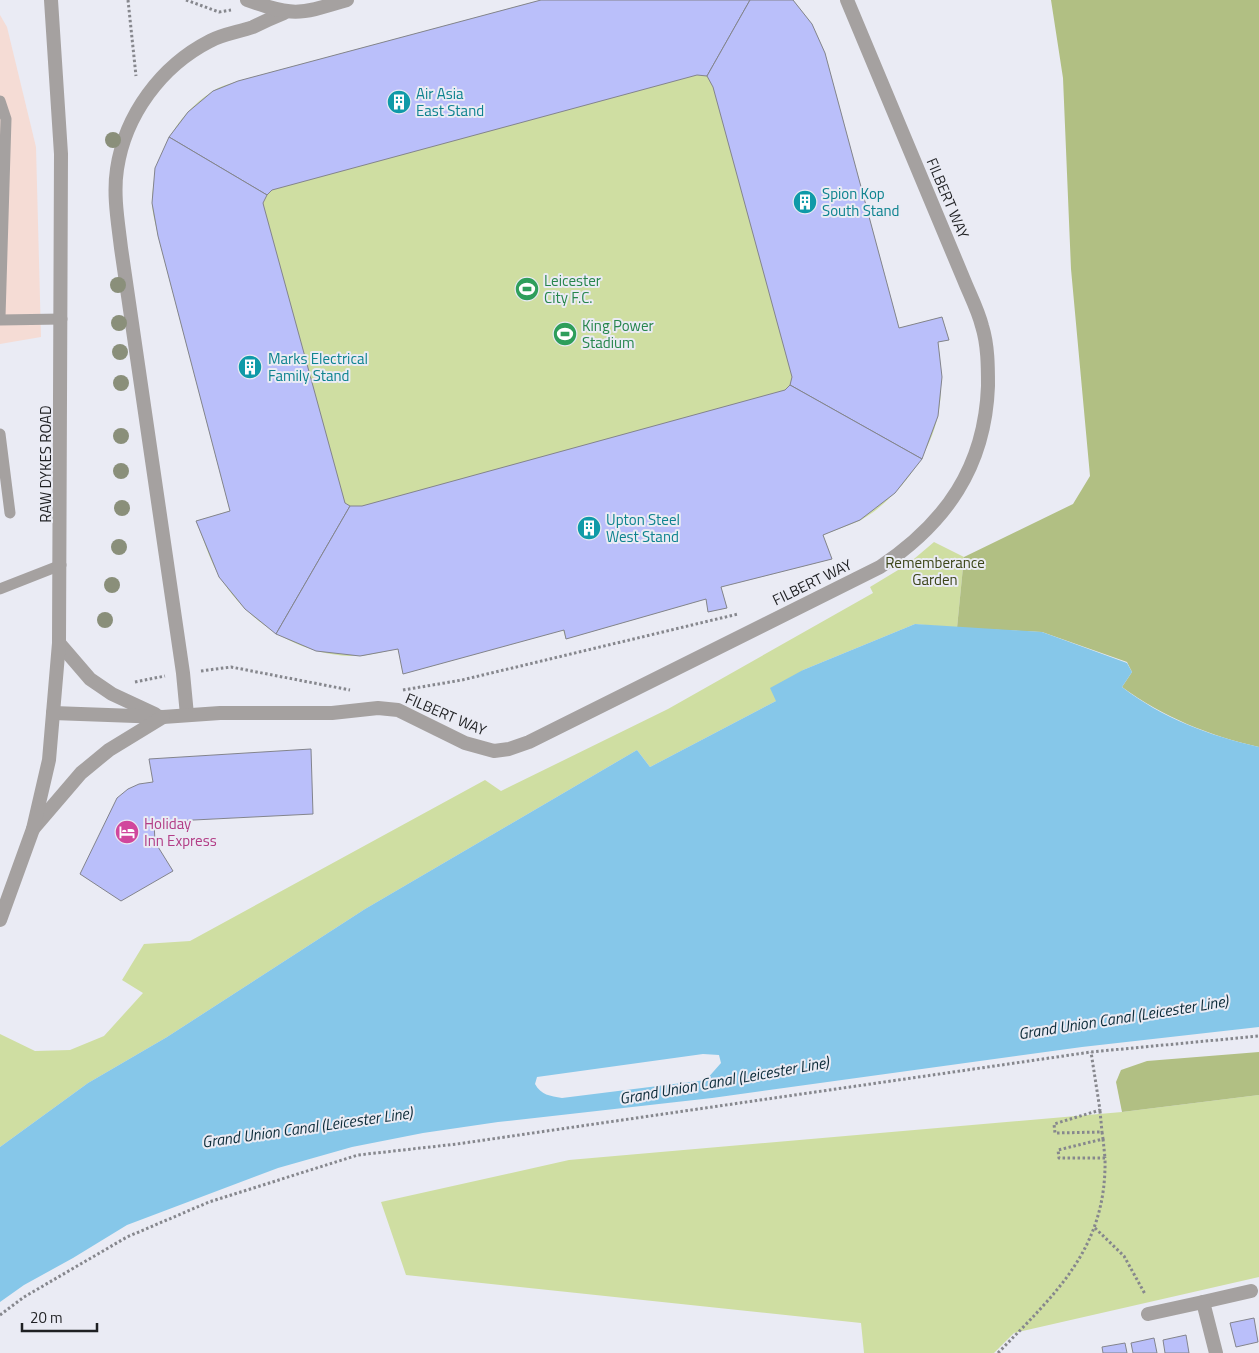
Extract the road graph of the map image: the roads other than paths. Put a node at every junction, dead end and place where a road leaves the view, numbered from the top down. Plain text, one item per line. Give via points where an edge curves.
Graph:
1 (51, 0) edge
2 (247, 0) edge
3 (348, 0) edge
4 (847, 0) edge
5 (284, 13) junction
6 (0, 101) edge
7 (62, 318) junction
8 (0, 319) edge
9 (0, 434) edge
10 (10, 513) dead end
11 (61, 565) junction
12 (0, 589) edge
13 (59, 643) junction
14 (53, 713) junction
15 (187, 715) junction
16 (162, 718) junction
17 (33, 829) junction
18 (0, 920) edge
19 (1251, 1291) dead end
20 (1203, 1302) junction
21 (1148, 1314) road end
22 (1216, 1353) edge

1 - 7 street, RAW DYKES ROAD via 61,154
2 - 5 street
3 - 5 street via 302,13
4 - 15 street, FILBERT WAY via 964,280 982,326 986,350 987,406 976,456 948,506 927,529 880,567 529,742 509,749 494,751 466,743 398,710
5 - 15 street via 203,45 158,81 139,106 126,134 117,169 116,208
6 - 8 lane via 6,119
7 - 8 lane
7 - 11 street, RAW DYKES ROAD
9 - 10 lane
11 - 12 lane
11 - 13 street, RAW DYKES ROAD
13 - 14 street, RAW DYKES ROAD
13 - 16 street via 90,679 112,694
14 - 16 street, FILBERT WAY
14 - 17 street, RAW DYKES ROAD via 48,760
15 - 16 street, FILBERT WAY
16 - 17 street, FILBERT WAY via 109,750 81,773
17 - 18 street, RAW DYKES ROAD
19 - 20 street
20 - 21 street
20 - 22 street

